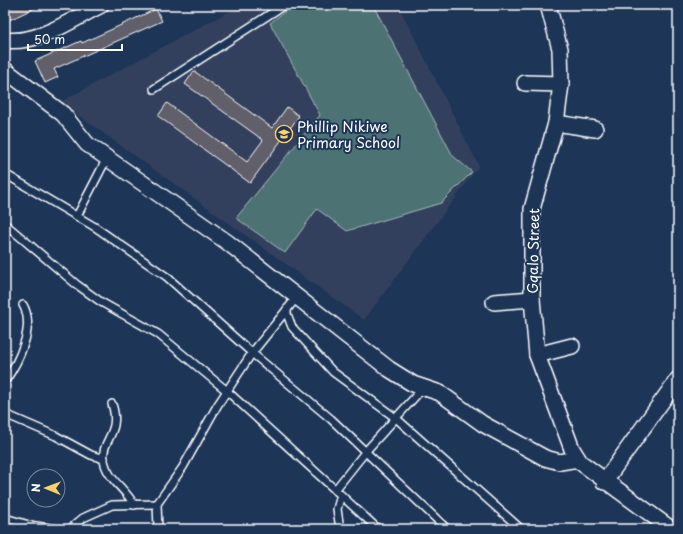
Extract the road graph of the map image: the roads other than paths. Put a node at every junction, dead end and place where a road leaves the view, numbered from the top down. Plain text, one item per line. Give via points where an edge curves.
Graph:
1 (101, 5) edge
2 (284, 5) edge
3 (548, 5) edge
4 (5, 40) edge
5 (6, 74) edge
6 (525, 83) dead end
7 (561, 84) junction
8 (154, 89) dead end
9 (556, 123) junction
10 (595, 129) dead end
11 (107, 158) junction
12 (5, 174) edge
13 (77, 216) junction
14 (5, 224) edge
15 (297, 297) junction
16 (532, 299) junction
17 (494, 302) dead end
18 (23, 306) dead end
19 (287, 309) junction
20 (572, 346) dead end
21 (252, 353) junction
22 (537, 355) junction
23 (678, 379) edge
24 (5, 381) edge
25 (424, 388) junction
26 (227, 391) junction
27 (112, 404) dead end
28 (5, 414) edge
29 (397, 419) junction
30 (366, 451) junction
31 (104, 459) junction
32 (578, 460) junction
33 (604, 482) junction
34 (335, 490) junction
35 (341, 495) junction
36 (157, 504) junction
37 (134, 505) junction
38 (5, 518) edge
39 (57, 529) edge
40 (70, 529) edge
41 (158, 529) edge
42 (340, 529) edge
43 (378, 529) edge
44 (447, 529) edge
45 (521, 529) edge
46 (671, 529) edge

1 - 4 street via 37,37
2 - 8 lane
3 - 7 street, Gqalo Street via 560,49
5 - 11 street via 63,114 84,141
6 - 7 street
7 - 9 street, Gqalo Street
9 - 10 street
9 - 16 street, Gqalo Street via 532,209
11 - 13 lane
11 - 15 street via 227,242
12 - 13 lane
13 - 21 lane via 167,277
14 - 26 lane via 76,284 101,302 158,334
15 - 19 lane
15 - 25 street via 389,369
16 - 17 street
16 - 22 street, Gqalo Street
18 - 24 lane via 28,330 12,371
19 - 21 lane
19 - 29 lane via 292,327 333,372
20 - 22 street
21 - 26 lane
21 - 30 lane
22 - 32 street, Gqalo Street
23 - 33 street
25 - 29 lane
25 - 32 street via 440,393 483,424 545,458 560,462
26 - 34 lane
26 - 36 lane via 183,468
27 - 31 lane via 116,423 106,446
28 - 31 lane
29 - 30 lane
29 - 45 lane
30 - 34 lane
30 - 44 lane
31 - 37 lane via 109,473
32 - 33 street, Gqalo Street
33 - 46 street, Gqalo Street
34 - 35 lane
35 - 42 lane via 337,509
35 - 43 lane
36 - 37 lane
36 - 41 lane
37 - 40 lane via 105,507 83,518
38 - 39 lane via 29,526

